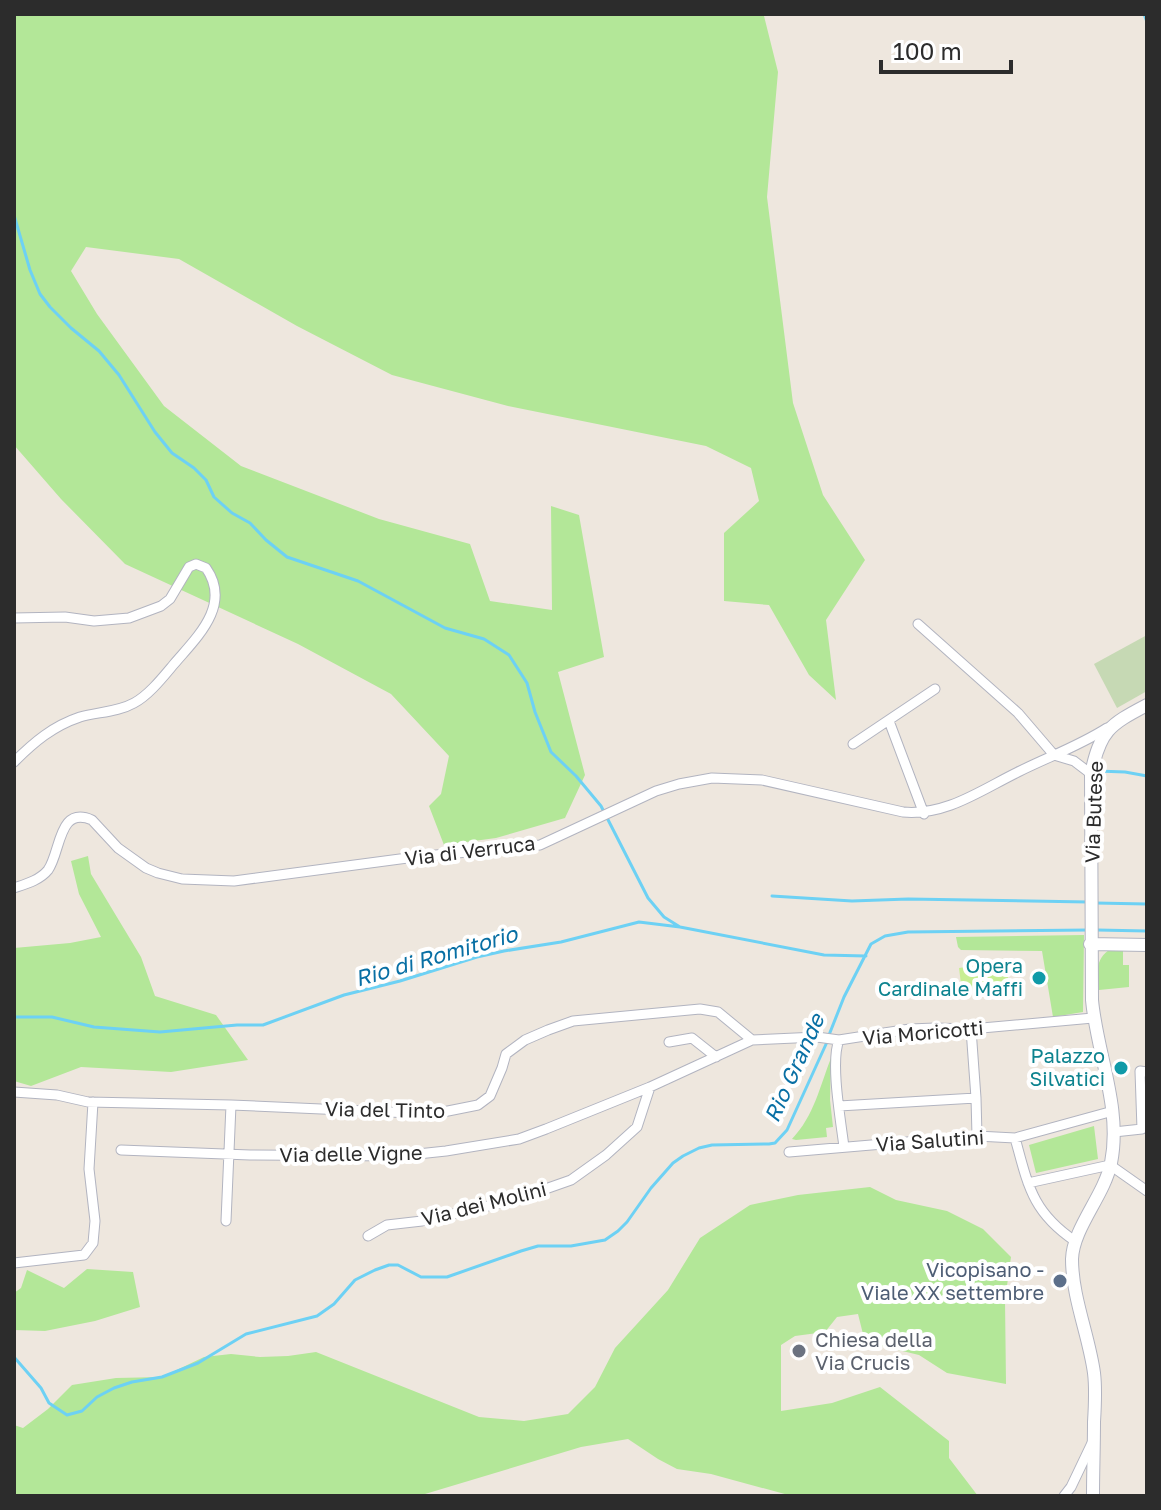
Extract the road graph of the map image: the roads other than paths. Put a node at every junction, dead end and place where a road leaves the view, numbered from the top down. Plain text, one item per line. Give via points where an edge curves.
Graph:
1 (14, 618) edge
2 (918, 624) dead end
3 (935, 689) dead end
4 (1147, 705) edge
5 (889, 721) junction
6 (1118, 721) junction
7 (853, 744) dead end
8 (1079, 745) junction
9 (1054, 755) junction
10 (1095, 757) junction
11 (1074, 761) junction
12 (14, 762) edge
13 (1091, 774) junction
14 (924, 814) junction
15 (14, 888) edge
16 (1091, 921) junction
17 (1147, 945) edge
18 (1093, 1018) junction
19 (971, 1029) junction
20 (752, 1040) junction
21 (837, 1040) junction
22 (669, 1042) dead end
23 (716, 1057) junction
24 (1144, 1071) edge
25 (650, 1087) junction
26 (14, 1092) edge
27 (976, 1098) junction
28 (93, 1102) junction
29 (231, 1105) junction
30 (839, 1106) junction
31 (1113, 1111) junction
32 (1144, 1130) edge
33 (1114, 1132) junction
34 (977, 1136) junction
35 (1015, 1138) junction
36 (844, 1147) junction
37 (121, 1150) dead end
38 (789, 1152) dead end
39 (229, 1154) junction
40 (1110, 1165) junction
41 (1028, 1183) junction
42 (1147, 1191) edge
43 (226, 1221) dead end
44 (368, 1236) dead end
45 (1075, 1241) junction
46 (14, 1263) edge
47 (1094, 1440) junction
48 (1064, 1496) edge
49 (1093, 1496) edge

1 - 12 street via 129,618 170,599 196,564 206,568 214,584 209,622 138,701 59,725
2 - 9 street via 1018,713
3 - 5 street
4 - 6 street, Via Butese
5 - 7 street
5 - 14 street
6 - 8 street, Via di Verruca
6 - 10 street, Via Butese via 1104,734
8 - 9 street, Via di Verruca
8 - 10 street
9 - 11 street
9 - 14 street, Via di Verruca
10 - 11 street
10 - 13 street, Via Butese
11 - 13 street
13 - 16 street, Via Butese
14 - 15 street, Via di Verruca via 762,780 725,778 679,784 645,796 540,845 208,881 146,868 85,817 65,826 50,867
16 - 17 street
16 - 18 street, Via Butese
18 - 19 street, Via Moricotti
18 - 31 street, Via Butese
19 - 21 street, Via Moricotti via 910,1029
19 - 27 street
20 - 21 street, Via Moricotti
20 - 23 street, Via delle Vigne
20 - 29 street, Via del Tinto via 718,1012 700,1009 573,1021 525,1040 506,1054 490,1096 462,1110 405,1114
21 - 30 street
22 - 23 street via 692,1038
23 - 25 street, Via delle Vigne
24 - 32 street
25 - 39 street, Via delle Vigne via 494,1144 399,1156
25 - 44 street, Via dei Molini via 637,1127 571,1180 497,1204 387,1225
26 - 28 street, Via del Tinto
27 - 30 street
27 - 34 street
28 - 29 street, Via del Tinto
28 - 46 street via 93,1243 84,1255
29 - 39 street
30 - 36 street
31 - 33 street, Via Butese
31 - 35 street, Via Salutini
32 - 33 street
33 - 40 street, Via Butese
34 - 35 street, Via Salutini
34 - 36 street, Via Salutini
35 - 41 street
36 - 38 street, Via Salutini
37 - 39 street, Via delle Vigne
39 - 43 street
40 - 41 street
40 - 42 street
40 - 45 street, Via Butese
41 - 45 street via 1048,1220
45 - 47 street via 1073,1274 1095,1379
47 - 48 street
47 - 49 street

